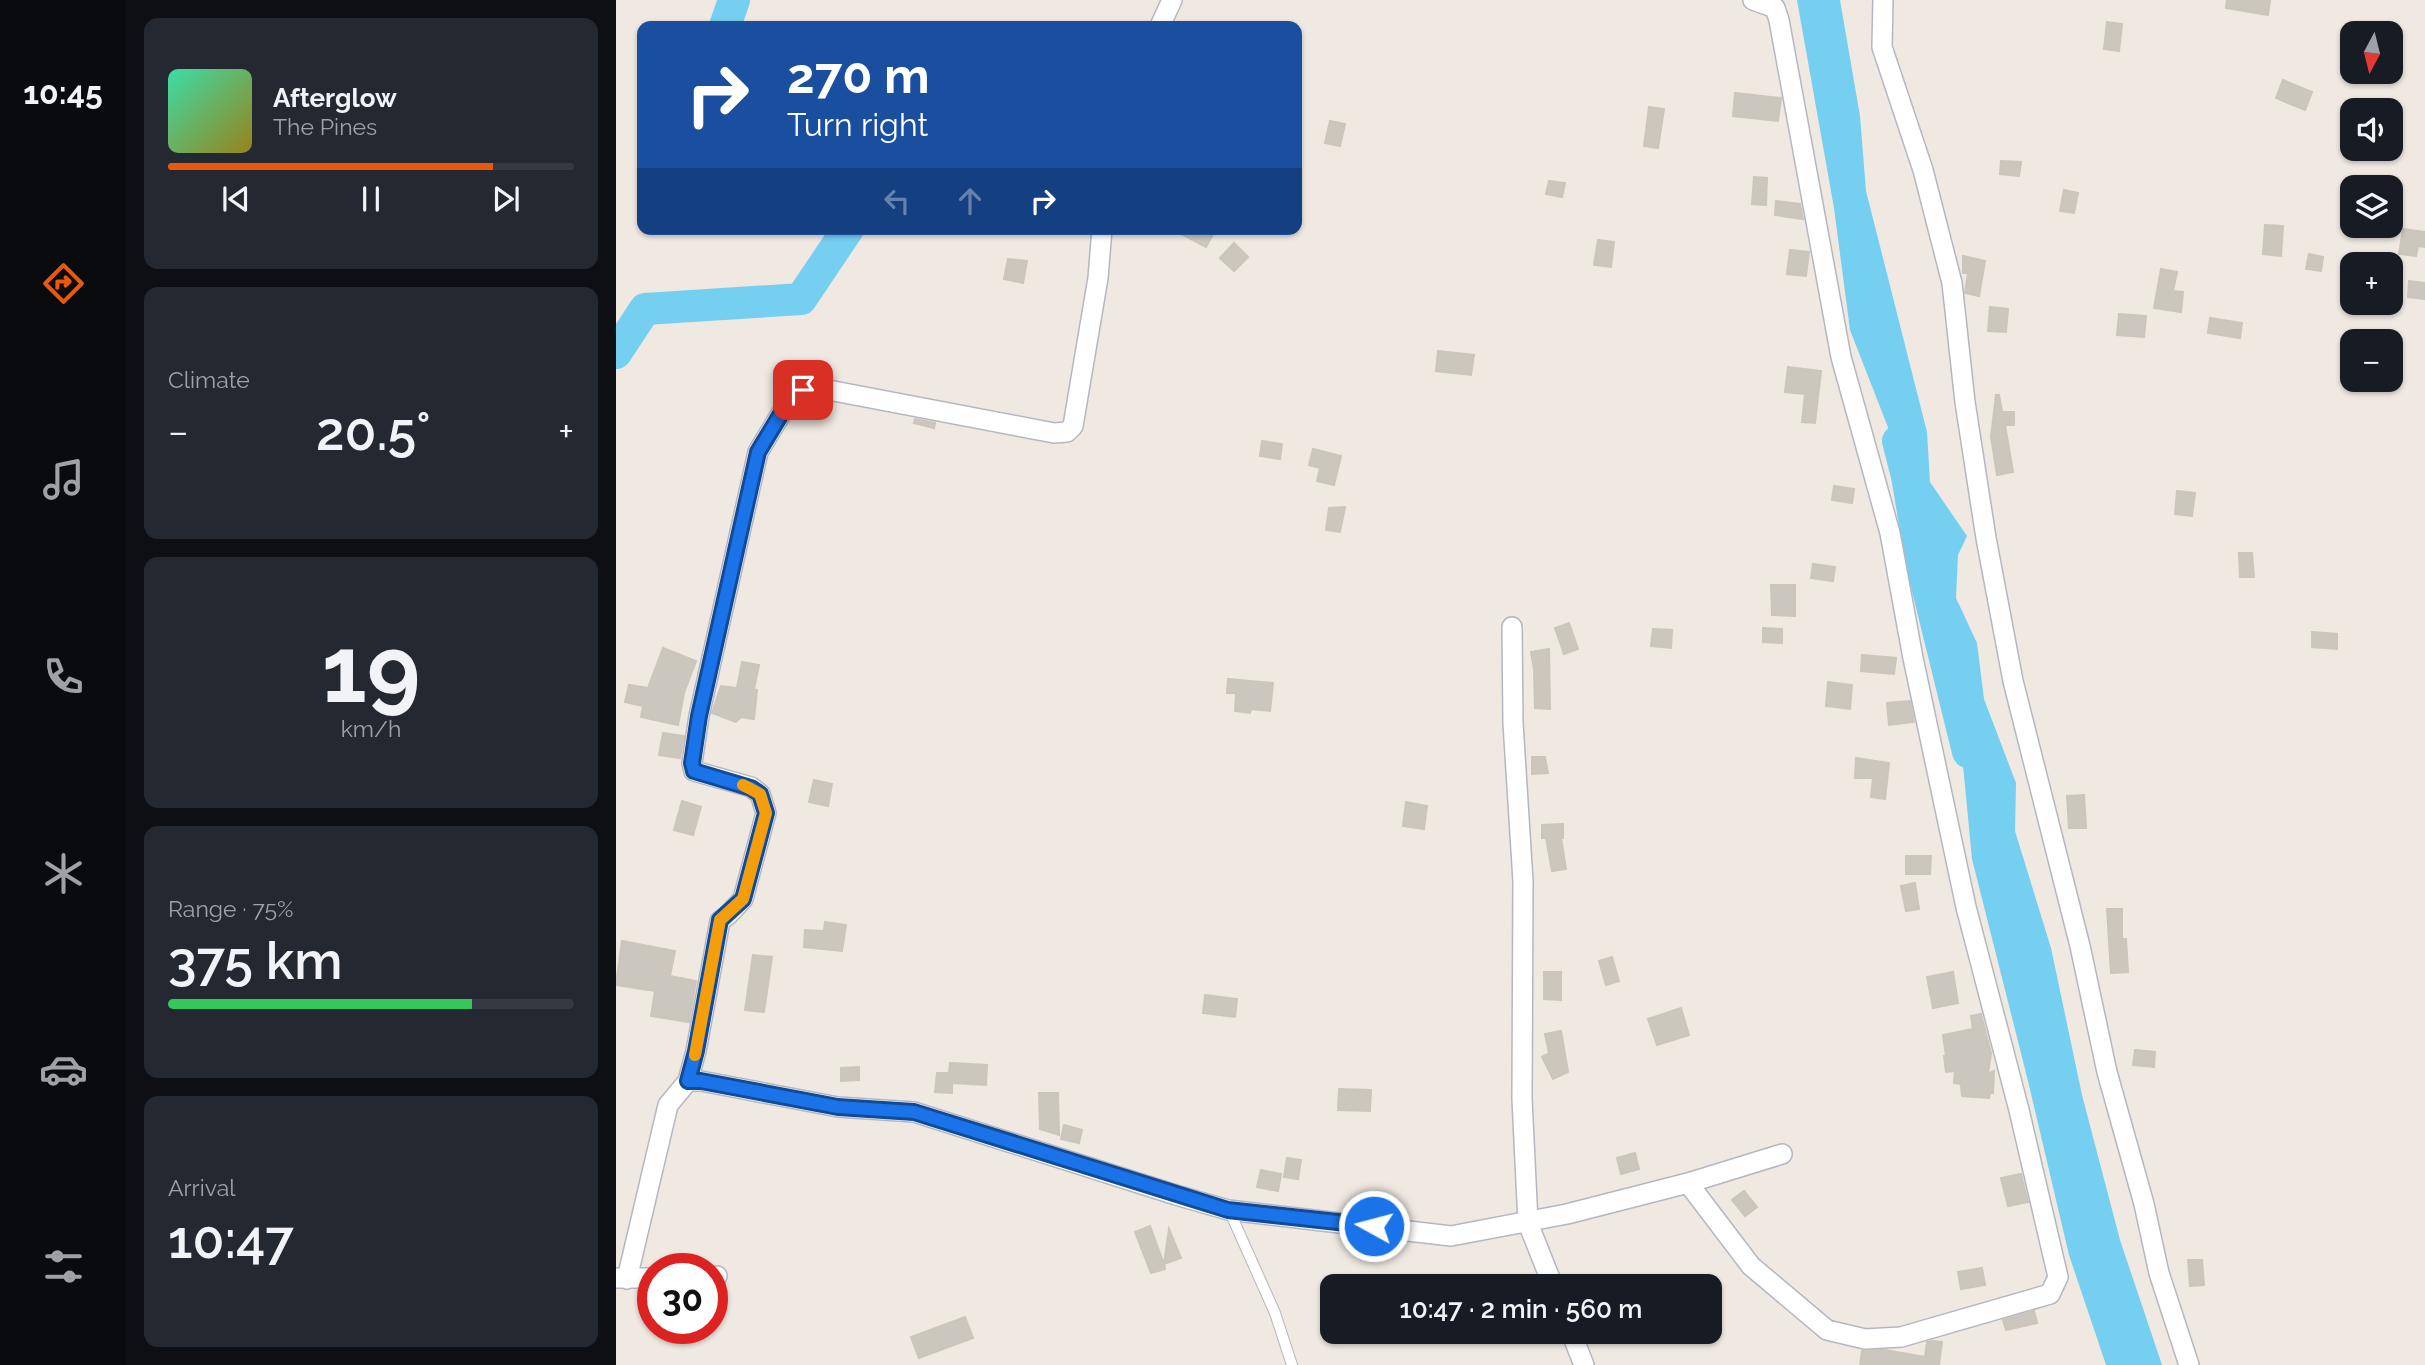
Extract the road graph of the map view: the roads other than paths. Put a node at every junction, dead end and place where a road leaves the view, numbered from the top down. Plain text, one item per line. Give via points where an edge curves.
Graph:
1 (1172, 0) edge
2 (1753, 0) edge
3 (1882, 0) edge
4 (1162, 21) edge
5 (1102, 235) edge
6 (1512, 627) dead end
7 (688, 1081) junction
8 (1782, 1154) dead end
9 (1688, 1183) junction
10 (1228, 1210) junction
11 (1528, 1223) junction
12 (1548, 1274) edge
13 (622, 1278) edge
14 (1576, 1344) edge
15 (1292, 1365) edge
16 (1584, 1365) edge
17 (2189, 1365) edge

1 - 4 street
2 - 9 street via 1775,8 1779,20 1841,357 1890,533 1966,907 2058,1277 2050,1294 1901,1337 1865,1339 1828,1330 1751,1266
3 - 17 street via 1882,47 1923,170 1952,283 1965,402 2013,681 2107,1072 2159,1273
5 - 7 street via 1073,426 1068,432 818,388 793,394 758,452 692,763 694,771 760,794 766,813 743,899 720,920
6 - 11 street via 1523,881 1522,1099
7 - 10 street via 838,1107 914,1112
7 - 13 street via 668,1105
8 - 9 street
9 - 11 street
10 - 11 street via 1451,1236
10 - 15 lane via 1275,1313
11 - 12 street
14 - 16 street

